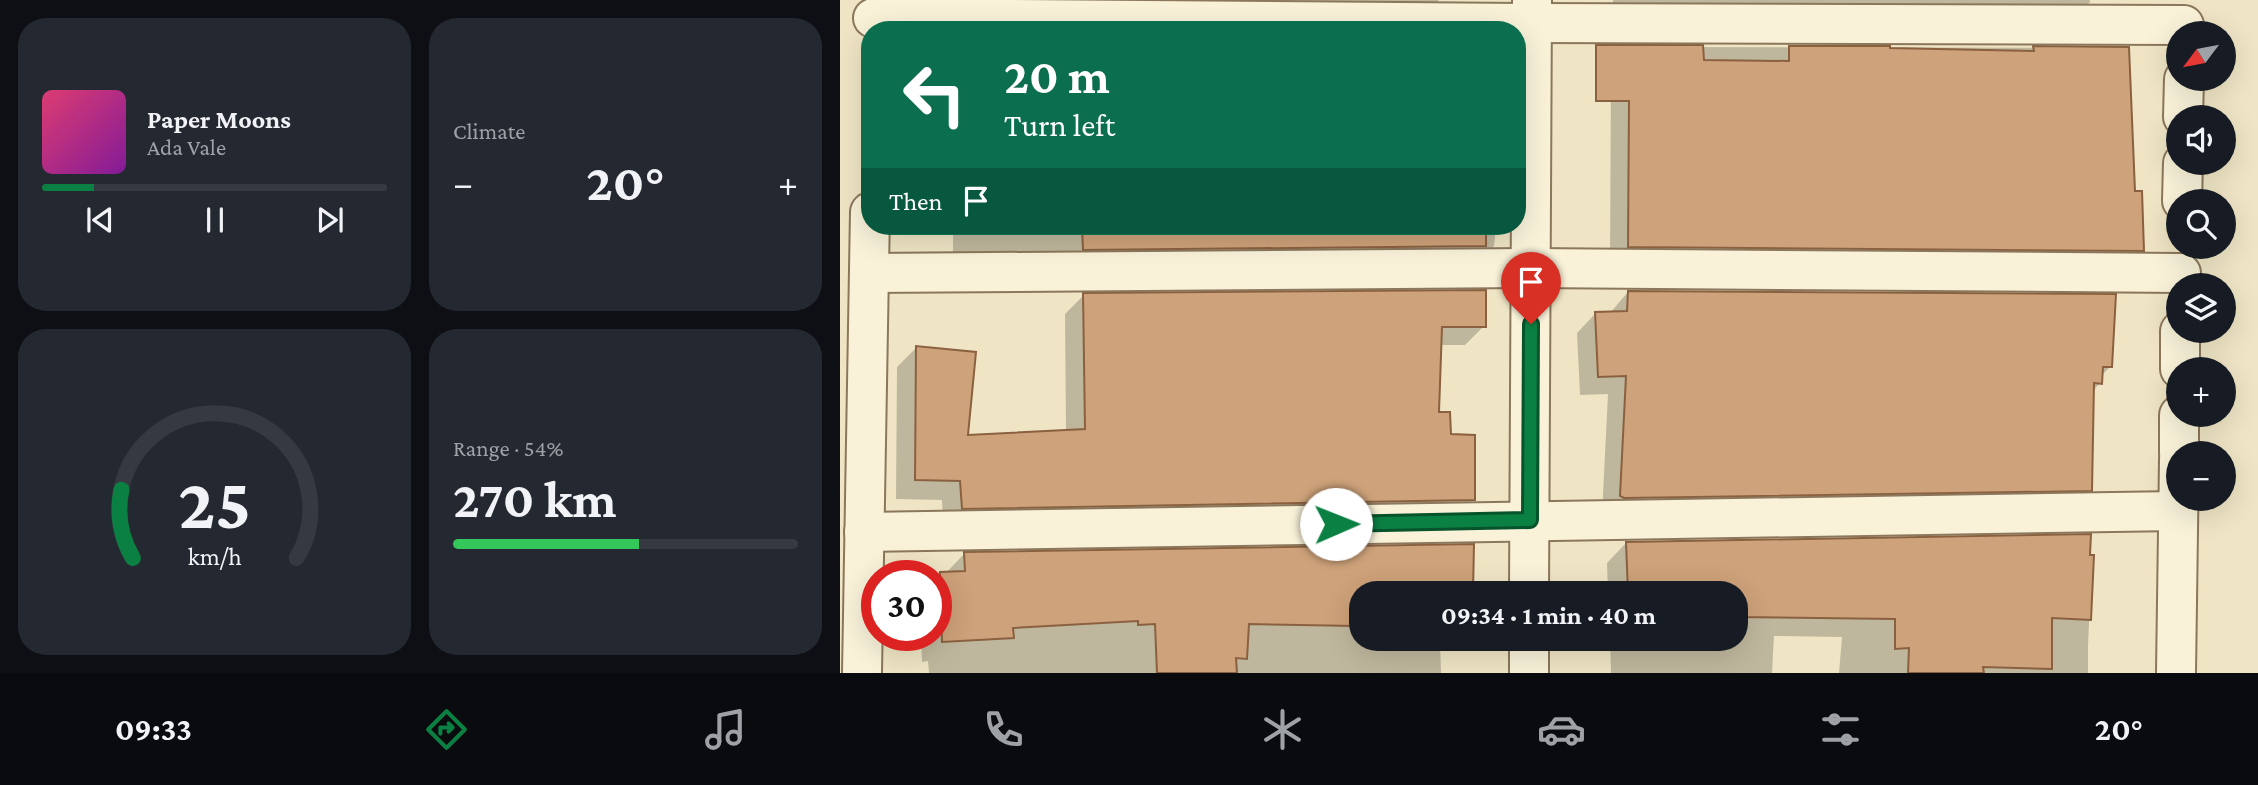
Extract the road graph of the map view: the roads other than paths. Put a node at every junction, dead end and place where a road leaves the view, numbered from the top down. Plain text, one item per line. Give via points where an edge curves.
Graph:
1 (1532, 12) edge
2 (873, 16) edge
3 (2184, 19) edge
4 (870, 235) edge
5 (1531, 268) junction
6 (2181, 269) edge
7 (869, 273) junction
8 (2178, 511) joint
9 (1530, 520) junction
10 (864, 532) junction
11 (1529, 581) edge
12 (1529, 651) edge
13 (862, 673) edge
14 (1529, 673) edge
15 (2176, 673) edge

1 - 2 street
1 - 3 street
1 - 5 street
4 - 7 street
5 - 6 street
5 - 7 street
5 - 9 street
7 - 10 street
8 - 9 street
8 - 15 street
9 - 10 street
9 - 11 street
10 - 13 street
12 - 14 street

